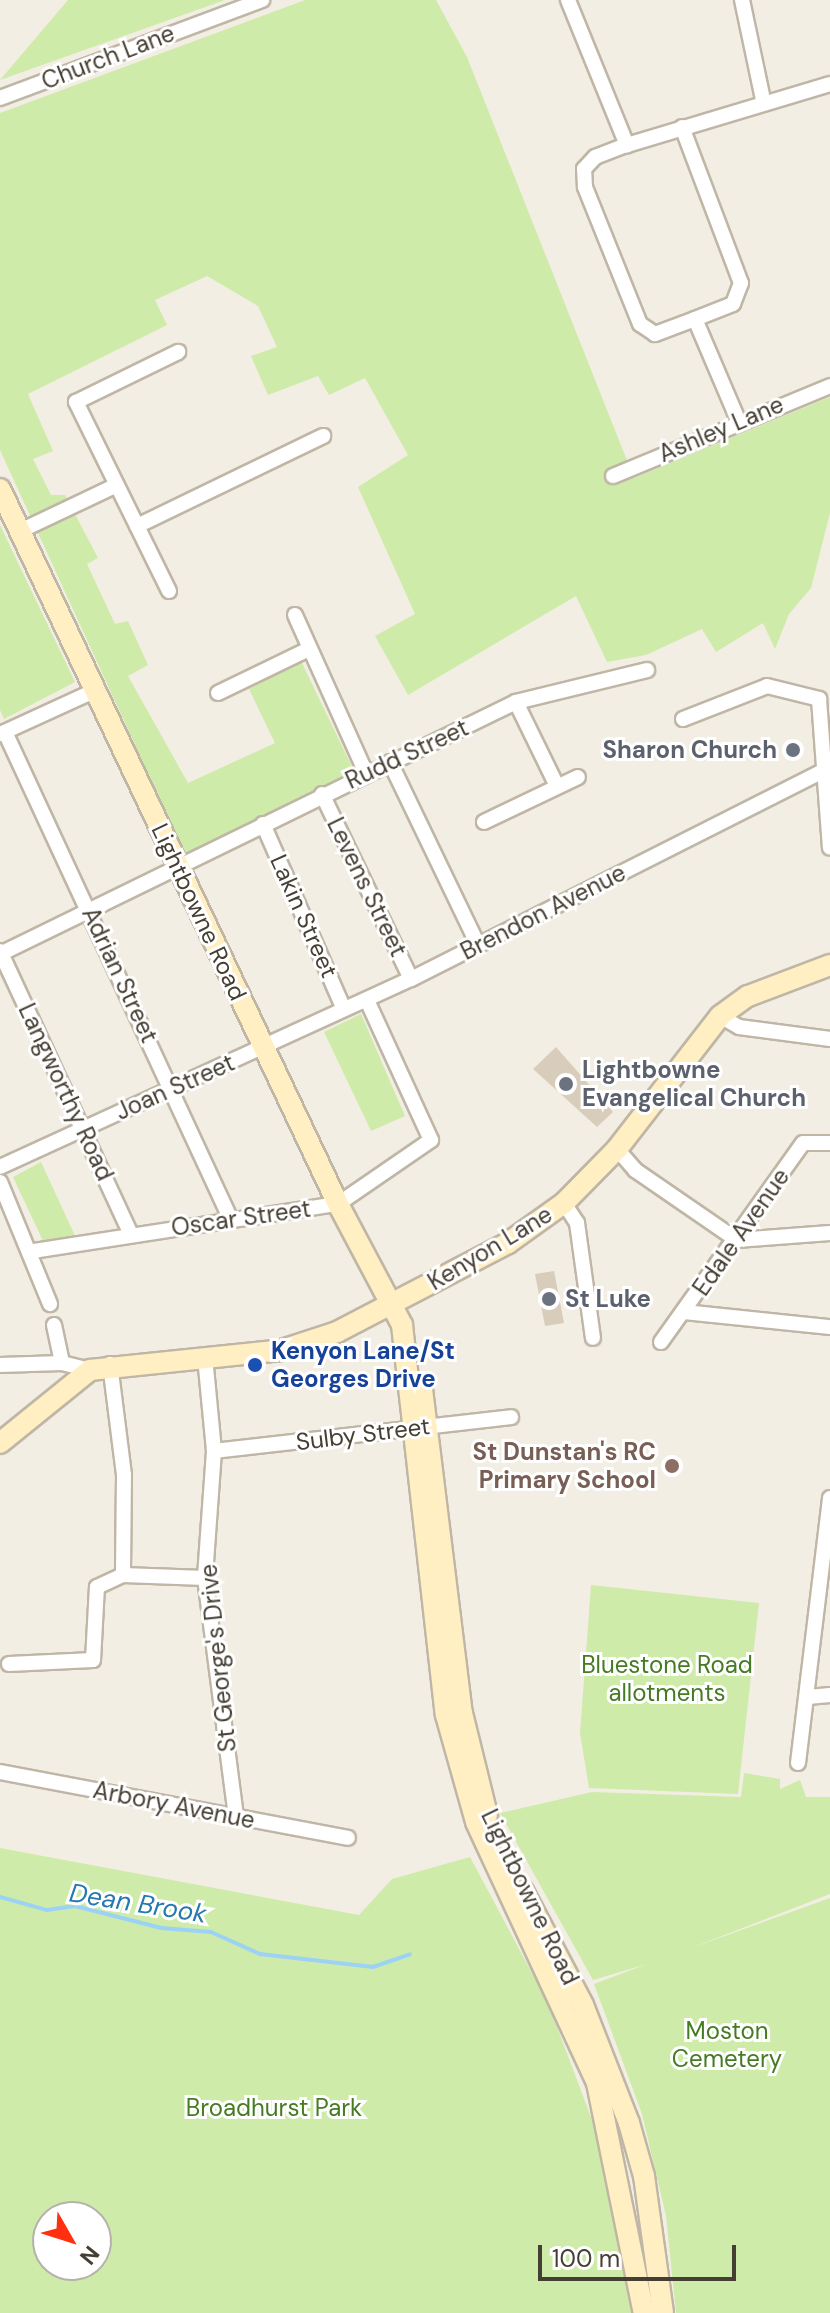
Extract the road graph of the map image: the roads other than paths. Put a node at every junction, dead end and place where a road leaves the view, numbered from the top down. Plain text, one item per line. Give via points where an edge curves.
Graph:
1 (262, 0) edge
2 (568, 0) edge
3 (742, 0) edge
4 (830, 84) edge
5 (0, 98) edge
6 (763, 100) junction
7 (682, 127) junction
8 (627, 145) junction
9 (695, 319) junction
10 (178, 352) dead end
11 (830, 386) edge
12 (738, 420) junction
13 (323, 436) dead end
14 (613, 476) dead end
15 (117, 485) junction
16 (0, 489) edge
17 (137, 526) junction
18 (20, 531) junction
19 (169, 591) dead end
20 (295, 615) dead end
21 (309, 649) junction
22 (647, 670) dead end
23 (96, 690) junction
24 (218, 693) dead end
25 (516, 702) junction
26 (683, 719) dead end
27 (2, 733) edge
28 (390, 762) junction
29 (821, 772) junction
30 (366, 773) junction
31 (578, 777) dead end
32 (557, 786) junction
33 (322, 794) junction
34 (484, 822) dead end
35 (263, 824) junction
36 (830, 848) edge
37 (175, 865) junction
38 (89, 912) junction
39 (478, 945) junction
40 (0, 953) edge
41 (830, 965) edge
42 (411, 979) junction
43 (367, 1000) junction
44 (344, 1009) junction
45 (720, 1016) junction
46 (830, 1039) edge
47 (263, 1047) junction
48 (173, 1088) junction
49 (83, 1128) junction
50 (830, 1143) edge
51 (617, 1149) junction
52 (0, 1167) edge
53 (0, 1182) edge
54 (564, 1203) junction
55 (338, 1204) junction
56 (231, 1220) junction
57 (830, 1233) edge
58 (131, 1234) junction
59 (737, 1240) junction
60 (33, 1251) junction
61 (50, 1304) dead end
62 (393, 1305) junction
63 (684, 1312) junction
64 (54, 1325) dead end
65 (830, 1327) edge
66 (593, 1338) dead end
67 (661, 1342) dead end
68 (205, 1357) junction
69 (62, 1363) junction
70 (110, 1364) junction
71 (0, 1365) edge
72 (90, 1370) junction
73 (511, 1417) dead end
74 (419, 1427) junction
75 (0, 1443) edge
76 (214, 1451) junction
77 (830, 1498) edge
78 (123, 1575) junction
79 (205, 1578) junction
80 (825, 1602) edge
81 (9, 1664) dead end
82 (830, 1695) edge
83 (808, 1697) junction
84 (798, 1763) dead end
85 (0, 1772) edge
86 (236, 1816) junction
87 (348, 1838) dead end
88 (644, 2313) edge
89 (663, 2313) edge

1 - 5 street, Church Lane
2 - 8 street
3 - 6 street
4 - 6 street
6 - 7 street
7 - 8 street
7 - 9 street via 742,289 733,304
8 - 9 street via 589,162 585,187 640,324 655,334
9 - 12 street
10 - 15 street via 76,402
11 - 12 street, Ashley Lane
12 - 14 street, Ashley Lane
13 - 17 street
15 - 17 street
15 - 18 street
16 - 18 main road, Lightbowne Road
17 - 19 street
18 - 23 main road, Lightbowne Road
20 - 21 street
21 - 24 street
21 - 30 street
22 - 25 street, Rudd Street
23 - 27 street
23 - 37 main road, Lightbowne Road
25 - 28 street, Rudd Street
25 - 32 street
26 - 29 street via 767,686 819,699
27 - 38 street, Adrian Street
28 - 30 street, Rudd Street
28 - 39 street
29 - 36 street
29 - 39 street, Brendon Avenue
30 - 33 street, Rudd Street
31 - 32 street
32 - 34 street
33 - 35 street, Rudd Street
33 - 42 street, Levens Street
35 - 37 street, Rudd Street
35 - 44 street, Lakin Street
37 - 38 street, Rudd Street
37 - 47 main road, Lightbowne Road
38 - 40 street, Rudd Street
38 - 48 street, Adrian Street
39 - 42 street, Brendon Avenue
40 - 49 street, Langworthy Road
41 - 45 main road, Kenyon Lane via 758,992
42 - 43 street, Brendon Avenue
43 - 44 street, Brendon Avenue
43 - 55 street, Oscar Street via 431,1140
44 - 47 street, Brendon Avenue
45 - 46 street via 739,1027
45 - 51 main road, Kenyon Lane
47 - 48 street, Joan Street
47 - 55 main road, Lightbowne Road
48 - 49 street, Joan Street
48 - 56 street, Adrian Street
49 - 52 street, Joan Street
49 - 58 street, Langworthy Road
50 - 59 street, Edale Avenue via 803,1143
51 - 54 main road, Kenyon Lane
51 - 59 street via 635,1170
53 - 60 street
54 - 62 main road, Kenyon Lane via 508,1243
54 - 66 street via 577,1223
55 - 56 street, Oscar Street
55 - 62 main road, Lightbowne Road
56 - 58 street, Oscar Street
57 - 59 street
58 - 60 street, Oscar Street
59 - 63 street, Edale Avenue
60 - 61 street
62 - 68 main road, Kenyon Lane via 282,1350
62 - 74 main road, Lightbowne Road
63 - 65 street
63 - 67 street, Edale Avenue
64 - 69 street
68 - 70 main road, Kenyon Lane
68 - 76 street, St George's Drive
69 - 71 street
69 - 72 street
70 - 72 main road, Kenyon Lane
70 - 78 street via 124,1475
72 - 75 main road
73 - 74 street, Sulby Street
74 - 76 street, Sulby Street
74 - 88 main road, Lightbowne Road via 446,1715 466,1794 597,2083
74 - 89 main road, Lightbowne Road via 462,1710 480,1791 610,2069 644,2176
76 - 79 street, St George's Drive
77 - 80 street
78 - 79 street
78 - 81 street via 97,1587 93,1660
79 - 86 street, St George's Drive
80 - 83 street
82 - 83 street
83 - 84 street
85 - 86 street, Arbory Avenue
86 - 87 street, Arbory Avenue

